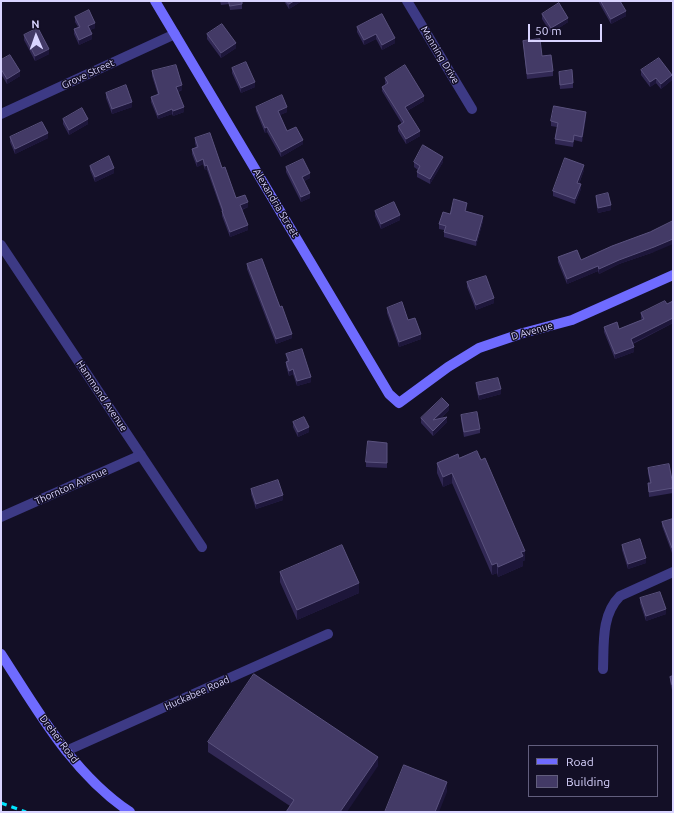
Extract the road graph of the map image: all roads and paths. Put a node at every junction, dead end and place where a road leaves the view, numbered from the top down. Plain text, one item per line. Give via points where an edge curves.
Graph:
1 (155, 1) edge
2 (407, 1) edge
3 (175, 34) junction
4 (472, 109) dead end
5 (1, 114) edge
6 (1, 245) edge
7 (673, 275) edge
8 (399, 403) joint
9 (141, 454) junction
10 (1, 517) edge
11 (202, 547) dead end
12 (673, 572) edge
13 (328, 634) dead end
14 (1, 654) edge
15 (603, 669) dead end
16 (66, 751) junction
17 (130, 812) edge

1 - 3 street, Alexandria Street
2 - 4 street, Manning Drive
3 - 5 street, Grove Street
3 - 8 street, Alexandria Street via 389,394
6 - 9 street, Hammond Avenue
7 - 8 street, D Avenue via 572,320 479,348
9 - 10 street, Thornton Avenue
9 - 11 street, Hammond Avenue
12 - 15 street via 620,596 613,603 605,628
13 - 16 street, Huckabee Road
14 - 16 street, Dreher Road
16 - 17 street, Dreher Road via 103,790

